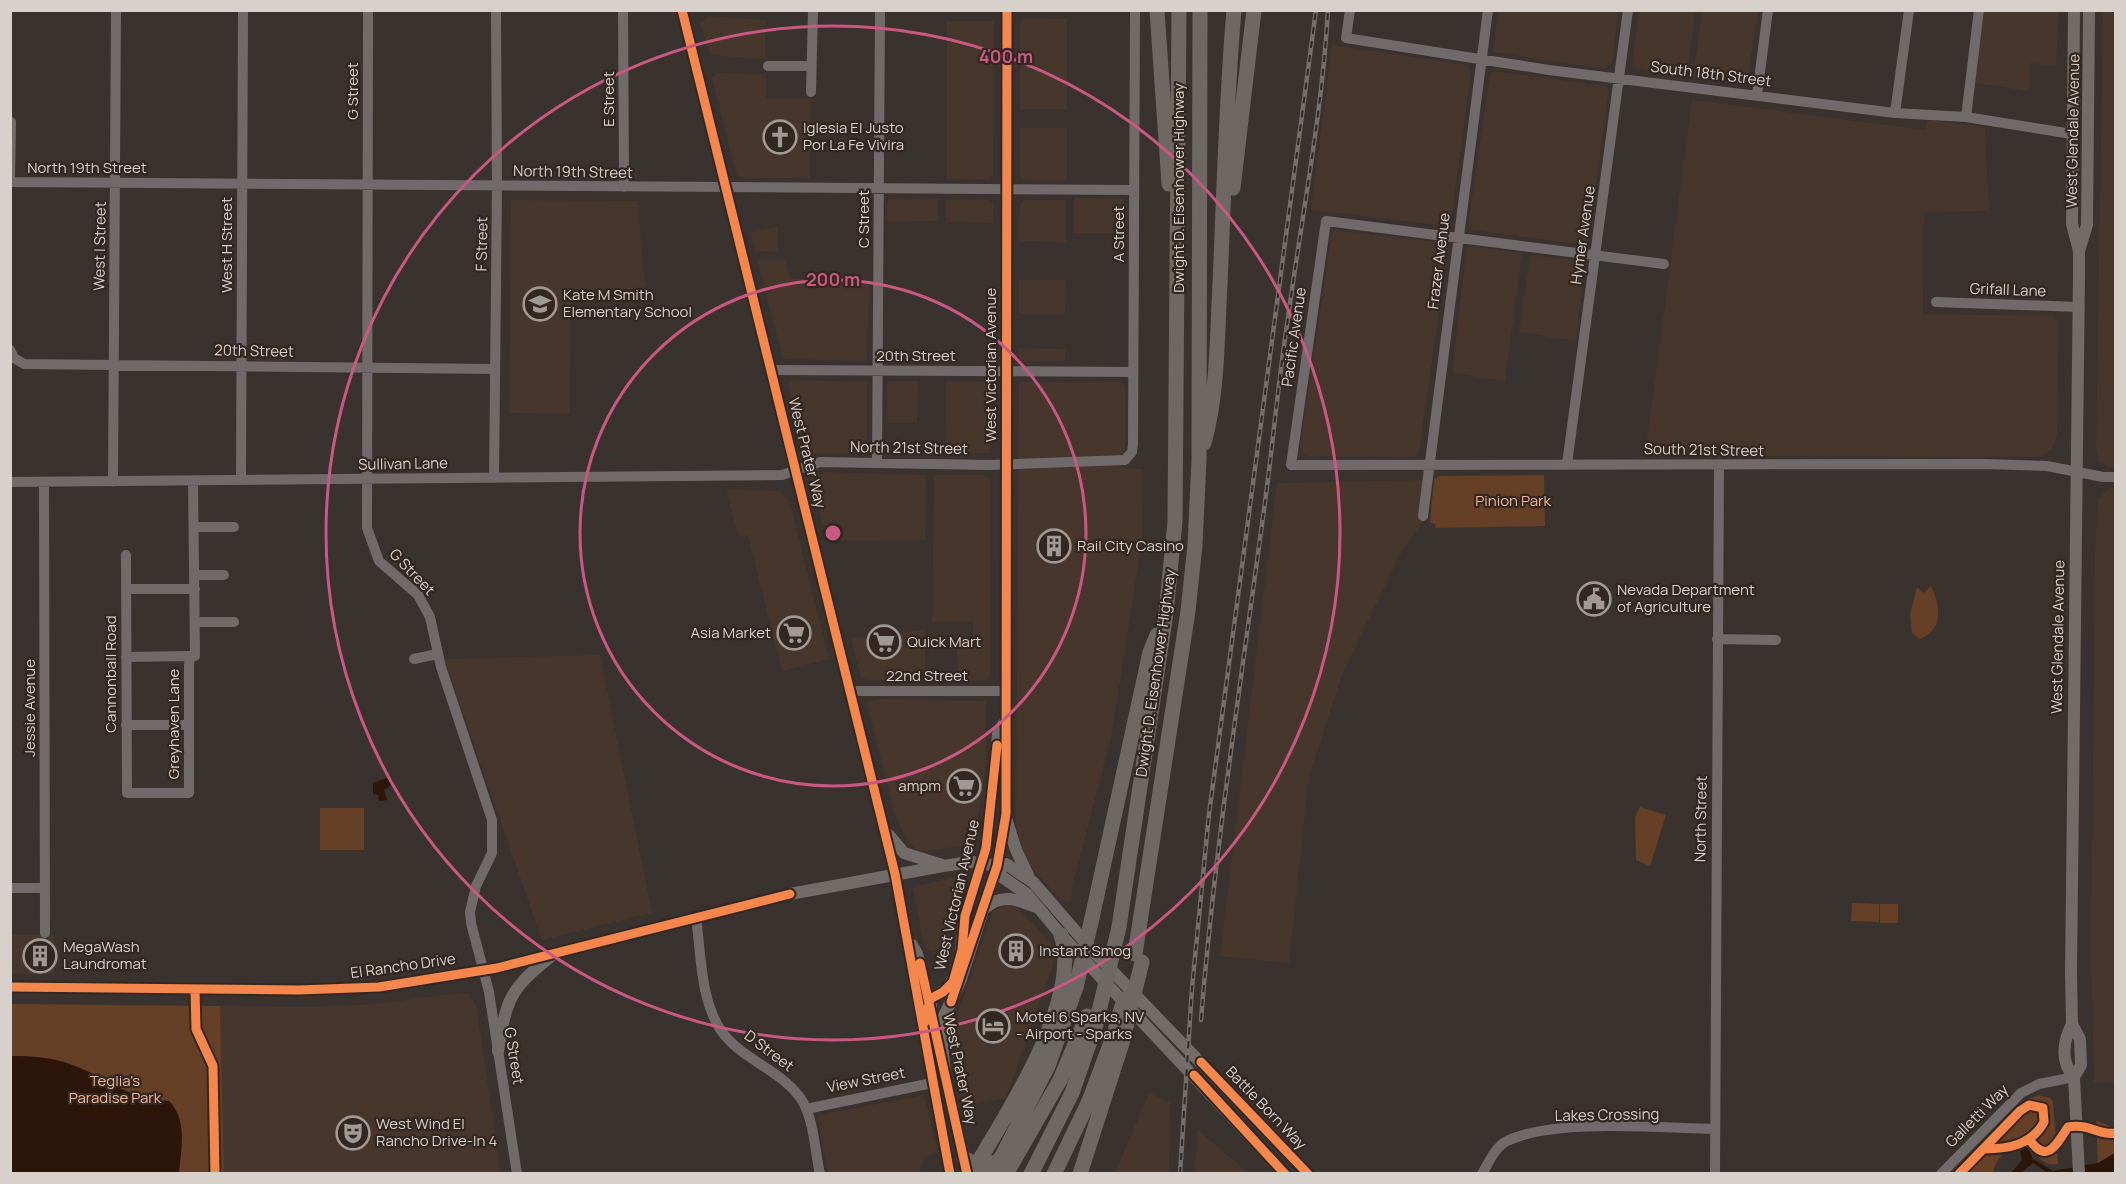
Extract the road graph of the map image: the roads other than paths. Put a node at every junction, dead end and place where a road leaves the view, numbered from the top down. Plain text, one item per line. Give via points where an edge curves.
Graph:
1 (116, 10) edge
2 (243, 10) edge
3 (368, 10) edge
4 (496, 10) edge
5 (623, 10) edge
6 (682, 10) edge
7 (813, 10) edge
8 (880, 10) edge
9 (1007, 10) edge
10 (1135, 10) edge
11 (1157, 10) edge
12 (1179, 10) edge
13 (1200, 10) edge
14 (1234, 10) edge
15 (1254, 10) edge
16 (1350, 10) edge
17 (1488, 10) edge
18 (1628, 10) edge
19 (1768, 10) edge
20 (1909, 10) edge
21 (1978, 10) edge
22 (2067, 10) edge
23 (2074, 10) edge
24 (2089, 10) edge
25 (2095, 10) edge
26 (2089, 42) junction
27 (2073, 58) junction
28 (1482, 60) junction
29 (768, 66) dead end
30 (811, 66) junction
31 (1620, 79) junction
32 (811, 92) dead end
33 (1757, 95) junction
34 (1895, 113) junction
35 (1966, 117) junction
36 (11, 122) edge
37 (2072, 134) junction
38 (10, 180) edge
39 (242, 183) junction
40 (116, 184) junction
41 (367, 184) junction
42 (497, 186) junction
43 (624, 187) junction
44 (726, 188) junction
45 (878, 189) junction
46 (1006, 190) junction
47 (1134, 190) junction
48 (1457, 236) junction
49 (1222, 240) junction
50 (2079, 251) junction
51 (1179, 252) junction
52 (1594, 254) junction
53 (1664, 264) dead end
54 (1936, 302) dead end
55 (2079, 307) junction
56 (12, 354) edge
57 (113, 364) junction
58 (241, 366) junction
59 (366, 367) junction
60 (495, 369) junction
61 (771, 370) junction
62 (878, 371) junction
63 (1006, 372) junction
64 (1133, 372) junction
65 (1129, 457) joint
66 (1199, 460) junction
67 (877, 462) junction
68 (1567, 464) junction
69 (1005, 465) junction
70 (1292, 465) joint
71 (1428, 466) junction
72 (1719, 466) junction
73 (796, 470) junction
74 (2075, 472) junction
75 (2115, 477) edge
76 (494, 478) junction
77 (241, 480) junction
78 (368, 480) junction
79 (193, 481) junction
80 (10, 482) edge
81 (44, 482) junction
82 (112, 482) junction
83 (1423, 516) dead end
84 (234, 526) dead end
85 (194, 527) junction
86 (126, 555) dead end
87 (224, 574) dead end
88 (195, 575) junction
89 (126, 589) junction
90 (195, 589) junction
91 (1166, 613) junction
92 (195, 622) junction
93 (234, 622) dead end
94 (1717, 639) junction
95 (1776, 640) dead end
96 (437, 654) junction
97 (190, 656) junction
98 (126, 657) junction
99 (414, 659) dead end
100 (850, 691) junction
101 (1005, 691) junction
102 (1005, 720) junction
103 (126, 725) junction
104 (189, 725) junction
105 (189, 793) joint
106 (1006, 814) junction
107 (885, 829) junction
108 (990, 865) junction
109 (943, 866) junction
110 (895, 874) junction
111 (1033, 882) junction
112 (10, 888) edge
113 (45, 888) junction
114 (1037, 907) junction
115 (983, 909) junction
116 (696, 917) junction
117 (45, 933) dead end
118 (1061, 935) junction
119 (908, 939) junction
120 (553, 954) junction
121 (484, 970) junction
122 (10, 987) edge
123 (195, 989) junction
124 (930, 999) junction
125 (1091, 1020) junction
126 (922, 1030) junction
127 (1118, 1039) junction
128 (498, 1051) junction
129 (945, 1074) junction
130 (2074, 1077) junction
131 (932, 1083) junction
132 (806, 1109) junction
133 (1714, 1129) junction
134 (1010, 1140) junction
135 (968, 1168) edge
136 (214, 1173) edge
137 (517, 1173) edge
138 (820, 1173) edge
139 (950, 1173) edge
140 (988, 1173) edge
141 (1006, 1173) edge
142 (1031, 1173) edge
143 (1054, 1173) edge
144 (1080, 1173) edge
145 (1285, 1173) edge
146 (1308, 1173) edge
147 (1482, 1173) edge
148 (1715, 1173) edge
149 (1941, 1173) edge
150 (2079, 1173) edge

1 - 40 street, West I Street
2 - 39 street, West H Street
3 - 41 street, G Street
4 - 42 street, F Street
5 - 43 street, E Street
6 - 44 main road, West Prater Way
7 - 30 street
8 - 45 street, C Street
9 - 46 main road, West Victorian Avenue
10 - 47 street, A Street
11 - 51 highway via 1170,198
12 - 51 highway, Dwight D. Eisenhower Highway
13 - 66 highway, Dwight D. Eisenhower Highway
14 - 49 highway
15 - 49 highway via 1230,218
16 - 28 street, South 18th Street via 1346,38
17 - 28 street, Frazer Avenue
18 - 31 street, Hymer Avenue
19 - 33 street
20 - 34 street
21 - 35 street
22 - 27 main road
23 - 27 main road, West Glendale Avenue
24 - 26 main road, West Glendale Avenue
25 - 26 main road
26 - 50 main road, West Glendale Avenue via 2087,225
27 - 37 main road, West Glendale Avenue
28 - 31 street, South 18th Street
28 - 48 street, Frazer Avenue
29 - 30 street
30 - 32 street
31 - 33 street, South 18th Street
31 - 52 street, Hymer Avenue
33 - 34 street, South 18th Street
34 - 35 street, South 18th Street
35 - 37 street, South 18th Street
36 - 38 street
37 - 50 main road, West Glendale Avenue via 2072,224
38 - 40 street, North 19th Street
39 - 40 street, North 19th Street
39 - 41 street, North 19th Street
39 - 58 street, West H Street
40 - 57 street, West I Street
41 - 42 street, North 19th Street
41 - 59 street, G Street
42 - 43 street, North 19th Street
42 - 60 street, F Street
43 - 44 street, North 19th Street
44 - 45 street, North 19th Street
44 - 61 main road, West Prater Way
45 - 46 street, North 19th Street
45 - 62 street, C Street
46 - 47 street, North 19th Street
46 - 63 main road, West Victorian Avenue
47 - 64 street, A Street
48 - 52 street
48 - 70 street, Pacific Avenue via 1326,220
48 - 71 street, Frazer Avenue
49 - 66 highway via 1210,422
50 - 55 main road, West Glendale Avenue
51 - 91 highway, Dwight D. Eisenhower Highway via 1177,484
52 - 53 street
52 - 68 street, Hymer Avenue
54 - 55 street, Grifall Lane
55 - 74 main road, West Glendale Avenue
56 - 57 street, 20th Street via 24,364
57 - 58 street, 20th Street
57 - 82 street, West I Street
58 - 59 street, 20th Street
58 - 77 street, West H Street
59 - 60 street, 20th Street
59 - 78 street, G Street
60 - 76 street, F Street
61 - 62 street, 20th Street
61 - 73 main road, West Prater Way
62 - 63 street, 20th Street
62 - 67 street, C Street
63 - 64 street, 20th Street
63 - 69 main road, West Victorian Avenue
64 - 65 street, A Street via 1133,444
65 - 69 street, North 21st Street via 1121,461
66 - 127 highway, Dwight D. Eisenhower Highway, bridge via 1188,610 1139,958
67 - 69 street, North 21st Street
67 - 73 street, North 21st Street via 820,462
68 - 71 street, South 21st Street
68 - 72 street, South 21st Street
69 - 101 main road, West Victorian Avenue
70 - 71 street, South 21st Street
71 - 83 street, Frazer Avenue
72 - 74 street, South 21st Street via 1983,464 2047,466
72 - 94 street, North Street
73 - 76 street, Sullivan Lane via 782,475
73 - 100 main road, West Prater Way
74 - 75 street, South 21st Street
74 - 130 main road, West Glendale Avenue via 2072,1024 2080,1039 2080,1065
76 - 78 street, Sullivan Lane
77 - 78 street, Sullivan Lane
77 - 79 street, Sullivan Lane
78 - 96 street, G Street via 367,528 373,551 387,571 409,586 425,605
79 - 82 street, Sullivan Lane
79 - 85 street, Greyhaven Lane
80 - 81 street, Sullivan Lane
81 - 82 street, Sullivan Lane
81 - 113 street, Jessie Avenue
84 - 85 street
85 - 88 street, Greyhaven Lane
86 - 89 street, Cannonball Road
87 - 88 street
88 - 90 street, Greyhaven Lane
89 - 90 street
89 - 98 street, Cannonball Road
90 - 92 street, Greyhaven Lane
91 - 125 highway, Dwight D. Eisenhower Highway, bridge via 1119,927 1109,971
91 - 134 highway, bridge via 1150,652 1076,987 1048,1066
92 - 93 street
92 - 97 street, Greyhaven Lane via 195,656
94 - 95 street
94 - 133 street, North Street
96 - 99 street
96 - 121 street, G Street via 494,832 492,853 476,886 470,912
97 - 98 street
97 - 104 street, Greyhaven Lane
98 - 103 street, Cannonball Road
100 - 101 street, 22nd Street
100 - 107 main road, West Prater Way
101 - 102 main road, West Victorian Avenue
102 - 106 main road, West Victorian Avenue
102 - 108 main road, West Victorian Avenue via 998,734
103 - 104 street
103 - 105 street, Cannonball Road via 127,793
104 - 105 street, Greyhaven Lane
106 - 108 main road, West Victorian Avenue
106 - 111 main road via 1016,850
107 - 109 main road via 904,853
107 - 110 main road, West Prater Way
108 - 109 main road, El Rancho Drive
108 - 111 main road, Battle Born Way via 1006,864
108 - 114 main road, Battle Born Way via 1027,894
108 - 115 main road, West Victorian Avenue
108 - 124 main road, West Victorian Avenue via 965,916 962,950 952,982
109 - 110 main road, El Rancho Drive
110 - 116 main road, El Rancho Drive
110 - 119 main road, West Prater Way
111 - 146 main road, Battle Born Way via 1091,949
112 - 113 street
113 - 117 street, Jessie Avenue
114 - 115 main road via 1007,898 991,902
114 - 118 main road, Battle Born Way
115 - 129 main road, West Victorian Avenue via 961,979 940,1025
116 - 120 main road, El Rancho Drive
116 - 132 street, D Street via 706,991 717,1024 738,1048 795,1091
118 - 135 highway, bridge via 1066,967 1060,996 1026,1078 986,1149
118 - 145 main road, Battle Born Way
119 - 124 main road, West Prater Way via 917,954
119 - 126 main road, West Prater Way
120 - 121 main road, El Rancho Drive
120 - 128 main road via 521,981 510,997
121 - 123 main road, El Rancho Drive via 337,990
121 - 128 street, G Street
122 - 123 main road, El Rancho Drive
123 - 136 street via 196,1029 213,1066
124 - 126 main road
124 - 129 main road, West Prater Way
125 - 141 highway
125 - 142 highway, Dwight D. Eisenhower Highway via 1072,1093
126 - 131 main road, West Prater Way
127 - 143 highway, Dwight D. Eisenhower Highway
127 - 144 highway
128 - 137 street, G Street
129 - 135 main road, West Prater Way
130 - 149 street, Galletti Way via 2039,1084 2021,1093
130 - 150 main road, West Glendale Avenue
131 - 132 street, View Street
131 - 139 main road, West Prater Way
132 - 138 street, D Street
133 - 147 street, Lakes Crossing via 1566,1128 1533,1132 1505,1142
133 - 148 street, North Street
134 - 135 highway via 988,1163
134 - 140 highway

